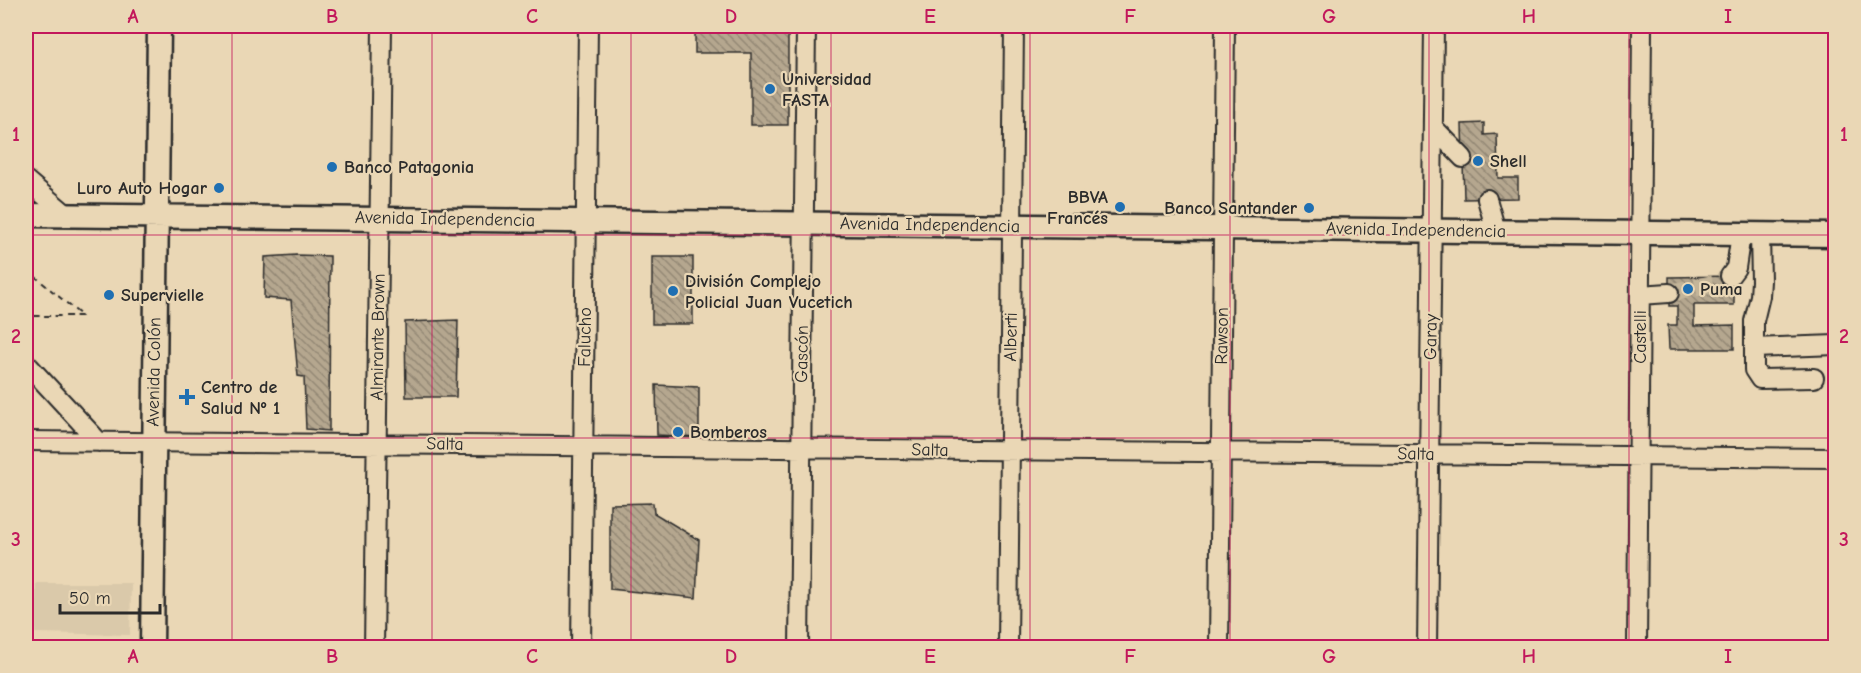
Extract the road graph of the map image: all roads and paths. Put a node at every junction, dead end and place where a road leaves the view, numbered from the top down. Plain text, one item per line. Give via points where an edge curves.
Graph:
1 (159, 26) edge
2 (382, 26) edge
3 (588, 26) edge
4 (806, 26) edge
5 (1014, 26) edge
6 (1225, 26) edge
7 (1434, 26) edge
8 (1642, 26) edge
9 (1433, 128) junction
10 (1463, 158) dead end
11 (26, 180) edge
12 (1487, 199) dead end
13 (26, 215) edge
14 (67, 215) junction
15 (156, 216) junction
16 (380, 218) junction
17 (586, 221) junction
18 (804, 223) junction
19 (1012, 226) junction
20 (1223, 228) junction
21 (1432, 230) junction
22 (1496, 231) junction
23 (1641, 232) junction
24 (1750, 234) junction
25 (1836, 234) edge
26 (26, 269) edge
27 (1730, 276) tunnel mouth
28 (1669, 293) tunnel mouth
29 (1640, 295) junction
30 (26, 316) edge
31 (1836, 345) edge
32 (1754, 348) junction
33 (26, 363) edge
34 (1814, 378) dead end
35 (26, 441) edge
36 (99, 442) junction
37 (154, 442) junction
38 (376, 443) junction
39 (584, 447) junction
40 (801, 449) junction
41 (1010, 450) junction
42 (1221, 453) junction
43 (1429, 454) junction
44 (1639, 456) junction
45 (1836, 459) edge
46 (152, 648) edge
47 (374, 648) edge
48 (581, 648) edge
49 (800, 648) edge
50 (1008, 648) edge
51 (1219, 648) edge
52 (1427, 648) edge
53 (1637, 648) edge

1 - 15 main road, Avenida Colón
2 - 16 street, Almirante Brown
3 - 17 street, Falucho
4 - 18 street, Gascón
5 - 19 street, Alberti
6 - 20 street, Rawson
7 - 9 street, Garay
8 - 23 street, Castelli
9 - 10 street
9 - 21 street, Garay
11 - 14 street
12 - 22 street
13 - 14 main road, Avenida Independencia
14 - 15 main road, Avenida Independencia
15 - 16 main road, Avenida Independencia
15 - 37 main road, Avenida Colón
16 - 17 main road, Avenida Independencia
16 - 38 street, Almirante Brown
17 - 18 main road, Avenida Independencia
17 - 39 street, Falucho
18 - 19 main road, Avenida Independencia
18 - 40 street, Gascón
19 - 20 main road, Avenida Independencia
19 - 41 street, Alberti
20 - 21 main road, Avenida Independencia
20 - 42 street, Rawson
21 - 22 main road, Avenida Independencia
21 - 43 street, Garay
22 - 23 main road, Avenida Independencia
23 - 24 main road, Avenida Independencia
23 - 29 street, Castelli
24 - 25 main road, Avenida Independencia
24 - 27 street
24 - 32 street via 1761,281
26 - 30 path via 82,316
28 - 29 street
29 - 44 street, Castelli
31 - 32 street
32 - 34 street via 1754,370 1761,379
33 - 36 street
35 - 36 street, Salta
36 - 37 street, Salta
37 - 38 street, Salta
37 - 46 main road, Avenida Colón
38 - 39 street, Salta
38 - 47 street, Almirante Brown
39 - 40 street, Salta
39 - 48 street, Falucho
40 - 41 street, Salta
40 - 49 street, Gascón
41 - 42 street, Salta
41 - 50 street, Alberti
42 - 43 street, Salta
42 - 51 street, Rawson
43 - 44 street, Salta
43 - 52 street, Garay
44 - 45 street, Salta
44 - 53 street, Castelli

